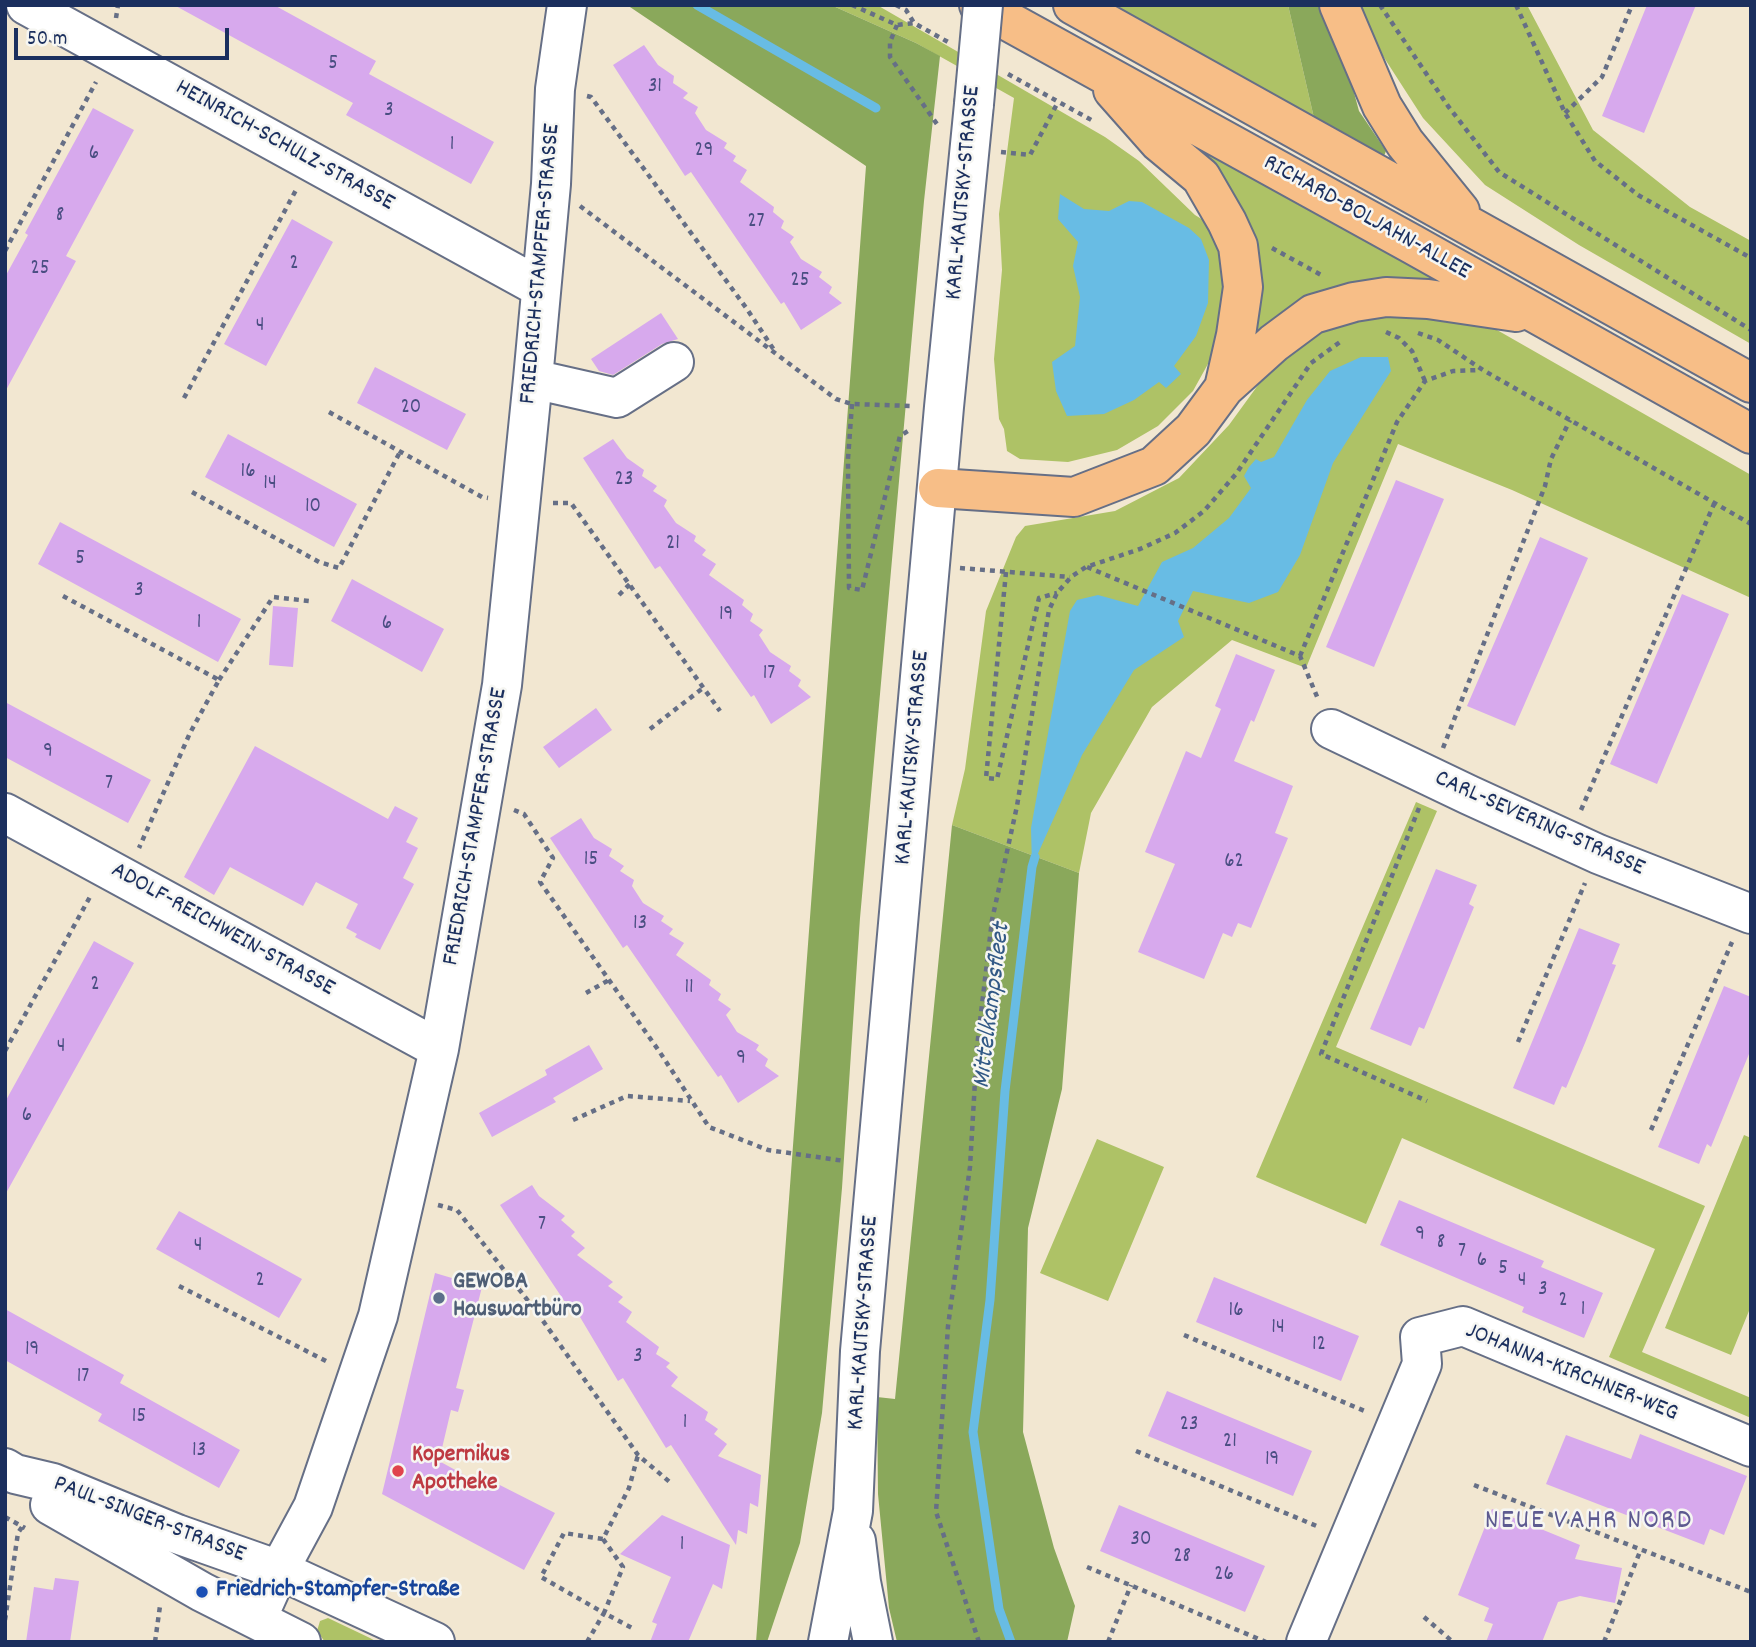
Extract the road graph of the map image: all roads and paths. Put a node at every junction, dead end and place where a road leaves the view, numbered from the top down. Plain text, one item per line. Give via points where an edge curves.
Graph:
1 (26, 5) edge
2 (118, 5) edge
3 (567, 5) edge
4 (852, 5) edge
5 (896, 5) edge
6 (981, 5) edge
7 (1073, 5) edge
8 (1339, 5) edge
9 (1380, 5) edge
10 (1516, 5) edge
11 (1632, 5) edge
12 (914, 23) junction
13 (897, 25) junction
14 (950, 43) dead end
15 (112, 52) junction
16 (998, 69) dead end
17 (1096, 70) junction
18 (555, 89) junction
19 (1059, 102) junction
20 (1564, 113) junction
21 (1104, 127) dead end
22 (970, 149) junction
23 (312, 162) junction
24 (551, 184) junction
25 (1472, 226) junction
26 (5, 250) edge
27 (1751, 258) edge
28 (541, 288) junction
29 (1364, 314) junction
30 (1539, 315) junction
31 (1398, 330) dead end
32 (1751, 330) edge
33 (1410, 331) dead end
34 (1343, 341) dead end
35 (776, 354) junction
36 (674, 362) dead end
37 (1482, 370) junction
38 (533, 380) junction
39 (1425, 381) junction
40 (1751, 383) edge
41 (1224, 388) junction
42 (184, 398) dead end
43 (852, 404) junction
44 (944, 407) junction
45 (330, 412) dead end
46 (1570, 420) junction
47 (1751, 434) edge
48 (401, 450) junction
49 (938, 488) junction
50 (192, 492) dead end
51 (521, 503) junction
52 (1714, 504) junction
53 (1751, 524) edge
54 (932, 565) junction
55 (1086, 567) junction
56 (1006, 572) junction
57 (1071, 577) junction
58 (630, 584) junction
59 (1057, 593) junction
60 (619, 595) dead end
61 (63, 596) dead end
62 (309, 601) dead end
63 (1300, 656) junction
64 (219, 680) junction
65 (703, 688) junction
66 (720, 711) dead end
67 (650, 729) dead end
68 (1331, 729) joint
69 (1431, 778) junction
70 (483, 799) junction
71 (5, 813) edge
72 (1583, 847) junction
73 (115, 873) junction
74 (1748, 913) edge
75 (609, 979) junction
76 (586, 993) dead end
77 (1518, 1042) dead end
78 (439, 1049) junction
79 (5, 1051) edge
80 (691, 1101) junction
81 (1427, 1101) dead end
82 (573, 1121) dead end
83 (1651, 1130) dead end
84 (877, 1166) junction
85 (407, 1197) junction
86 (179, 1286) dead end
87 (1184, 1335) dead end
88 (357, 1377) junction
89 (1397, 1424) junction
90 (1751, 1447) edge
91 (1136, 1451) dead end
92 (638, 1455) junction
93 (20, 1480) edge
94 (672, 1484) dead end
95 (1474, 1485) dead end
96 (853, 1511) junction
97 (603, 1539) junction
98 (1349, 1539) junction
99 (1641, 1549) junction
100 (1087, 1567) dead end
101 (279, 1570) junction
102 (1131, 1585) junction
103 (1751, 1592) edge
104 (604, 1613) junction
105 (1424, 1617) dead end
106 (257, 1619) junction
107 (5, 1620) edge
108 (634, 1629) dead end
109 (301, 1642) edge
110 (435, 1642) edge
111 (587, 1642) edge
112 (828, 1642) edge
113 (873, 1642) edge
114 (979, 1642) edge
115 (1108, 1642) edge
116 (1266, 1642) edge
117 (1306, 1642) edge
118 (1453, 1642) edge
119 (1604, 1642) edge

1 - 15 street, HEINRICH-SCHULZ-STRASSE
2 - 15 path
3 - 18 street, FRIEDRICH-STAMPFER-STRASSE
4 - 13 path
5 - 12 path via 906,10
6 - 17 main road, RICHARD-BOLJAHN-ALLEE
6 - 22 street, KARL-KAUTSKY-STRASSE, bridge
7 - 25 main road, RICHARD-BOLJAHN-ALLEE
8 - 25 main road via 1382,106 1405,143
9 - 32 path via 1499,172
10 - 20 path
11 - 20 path via 1602,77
12 - 13 path
12 - 14 path
13 - 22 path via 890,58 952,146
15 - 23 street, HEINRICH-SCHULZ-STRASSE
15 - 26 path
16 - 19 path
17 - 30 main road, RICHARD-BOLJAHN-ALLEE
17 - 41 main road via 1159,142 1201,177 1238,246 1243,286
18 - 24 street, FRIEDRICH-STAMPFER-STRASSE
18 - 35 path via 592,97
19 - 21 path
19 - 22 path via 1030,155
20 - 27 path via 1595,161 1638,195
22 - 44 street, KARL-KAUTSKY-STRASSE
23 - 28 street, HEINRICH-SCHULZ-STRASSE
23 - 42 path
24 - 28 street, FRIEDRICH-STAMPFER-STRASSE
24 - 35 path
25 - 40 main road, RICHARD-BOLJAHN-ALLEE
28 - 38 street, FRIEDRICH-STAMPFER-STRASSE
29 - 30 main road via 1386,297
29 - 31 path
29 - 39 path via 1412,351
29 - 41 main road via 1313,314
30 - 47 main road, RICHARD-BOLJAHN-ALLEE
33 - 37 path via 1438,340
34 - 55 path via 1311,363 1236,474 1204,510 1175,533
35 - 43 path via 836,400
36 - 38 street via 617,398
37 - 39 path via 1453,371
37 - 46 path
38 - 51 street, FRIEDRICH-STAMPFER-STRASSE
39 - 63 path via 1397,422
41 - 49 main road via 1192,430 1154,466 1074,497
43 - 44 path
43 - 44 path via 849,588 862,590 900,436
44 - 49 street, KARL-KAUTSKY-STRASSE
45 - 48 path
46 - 52 path
46 - 69 path via 1551,459 1545,486
48 - 50 path via 339,568 319,562
48 - 51 path via 482,497
49 - 54 street, KARL-KAUTSKY-STRASSE
51 - 58 path via 571,503
51 - 70 street, FRIEDRICH-STAMPFER-STRASSE via 502,685
52 - 53 path
52 - 72 path
54 - 56 path
54 - 84 street, KARL-KAUTSKY-STRASSE
55 - 57 path
55 - 63 path
56 - 57 path
56 - 59 path via 986,778 997,779 1039,598
57 - 59 path
58 - 60 path
58 - 65 path
59 - 114 path via 1049,610 1017,806 992,920 977,1046 971,1167 948,1325 936,1512
61 - 64 path
62 - 64 path via 273,597
63 - 68 path
64 - 73 path
65 - 66 path
65 - 67 path
68 - 69 street, CARL-SEVERING-STRASSE
69 - 72 street, CARL-SEVERING-STRASSE
69 - 81 path via 1321,1054
70 - 75 path via 524,814 553,858 540,881
70 - 78 street, FRIEDRICH-STAMPFER-STRASSE
71 - 73 street, ADOLF-REICHWEIN-STRASSE
72 - 74 street, CARL-SEVERING-STRASSE
72 - 77 path
73 - 78 street, ADOLF-REICHWEIN-STRASSE
73 - 79 path
74 - 83 path
75 - 76 path
75 - 80 path
78 - 85 street, FRIEDRICH-STAMPFER-STRASSE
80 - 82 path via 627,1096
80 - 84 path via 709,1127 768,1150
84 - 96 street, KARL-KAUTSKY-STRASSE via 860,1351
85 - 88 street, FRIEDRICH-STAMPFER-STRASSE via 378,1316
85 - 92 path via 457,1210 536,1311
86 - 88 path
87 - 89 path
88 - 101 street, FRIEDRICH-STAMPFER-STRASSE via 313,1507
89 - 90 street, JOHANNA-KIRCHNER-WEG via 1422,1364 1420,1337 1463,1326
89 - 98 street, JOHANNA-KIRCHNER-WEG
91 - 98 path
92 - 94 path
92 - 97 path via 629,1488
93 - 101 street, PAUL-SINGER-STRASSE via 53,1483
93 - 106 street, PAUL-SINGER-STRASSE via 202,1592
93 - 107 path via 18,1534
95 - 99 path
96 - 112 street, KARL-KAUTSKY-STRASSE
96 - 113 street, KARL-KAUTSKY-STRASSE
97 - 104 path via 623,1567
97 - 104 path via 564,1533 541,1577
98 - 117 street, JOHANNA-KIRCHNER-WEG
99 - 103 path
99 - 119 path
100 - 102 path
101 - 106 street, FRIEDRICH-STAMPFER-STRASSE
101 - 110 street, PAUL-SINGER-STRASSE
102 - 115 path
102 - 116 path
104 - 108 path
104 - 111 path
105 - 118 path
106 - 109 street, PAUL-SINGER-STRASSE

